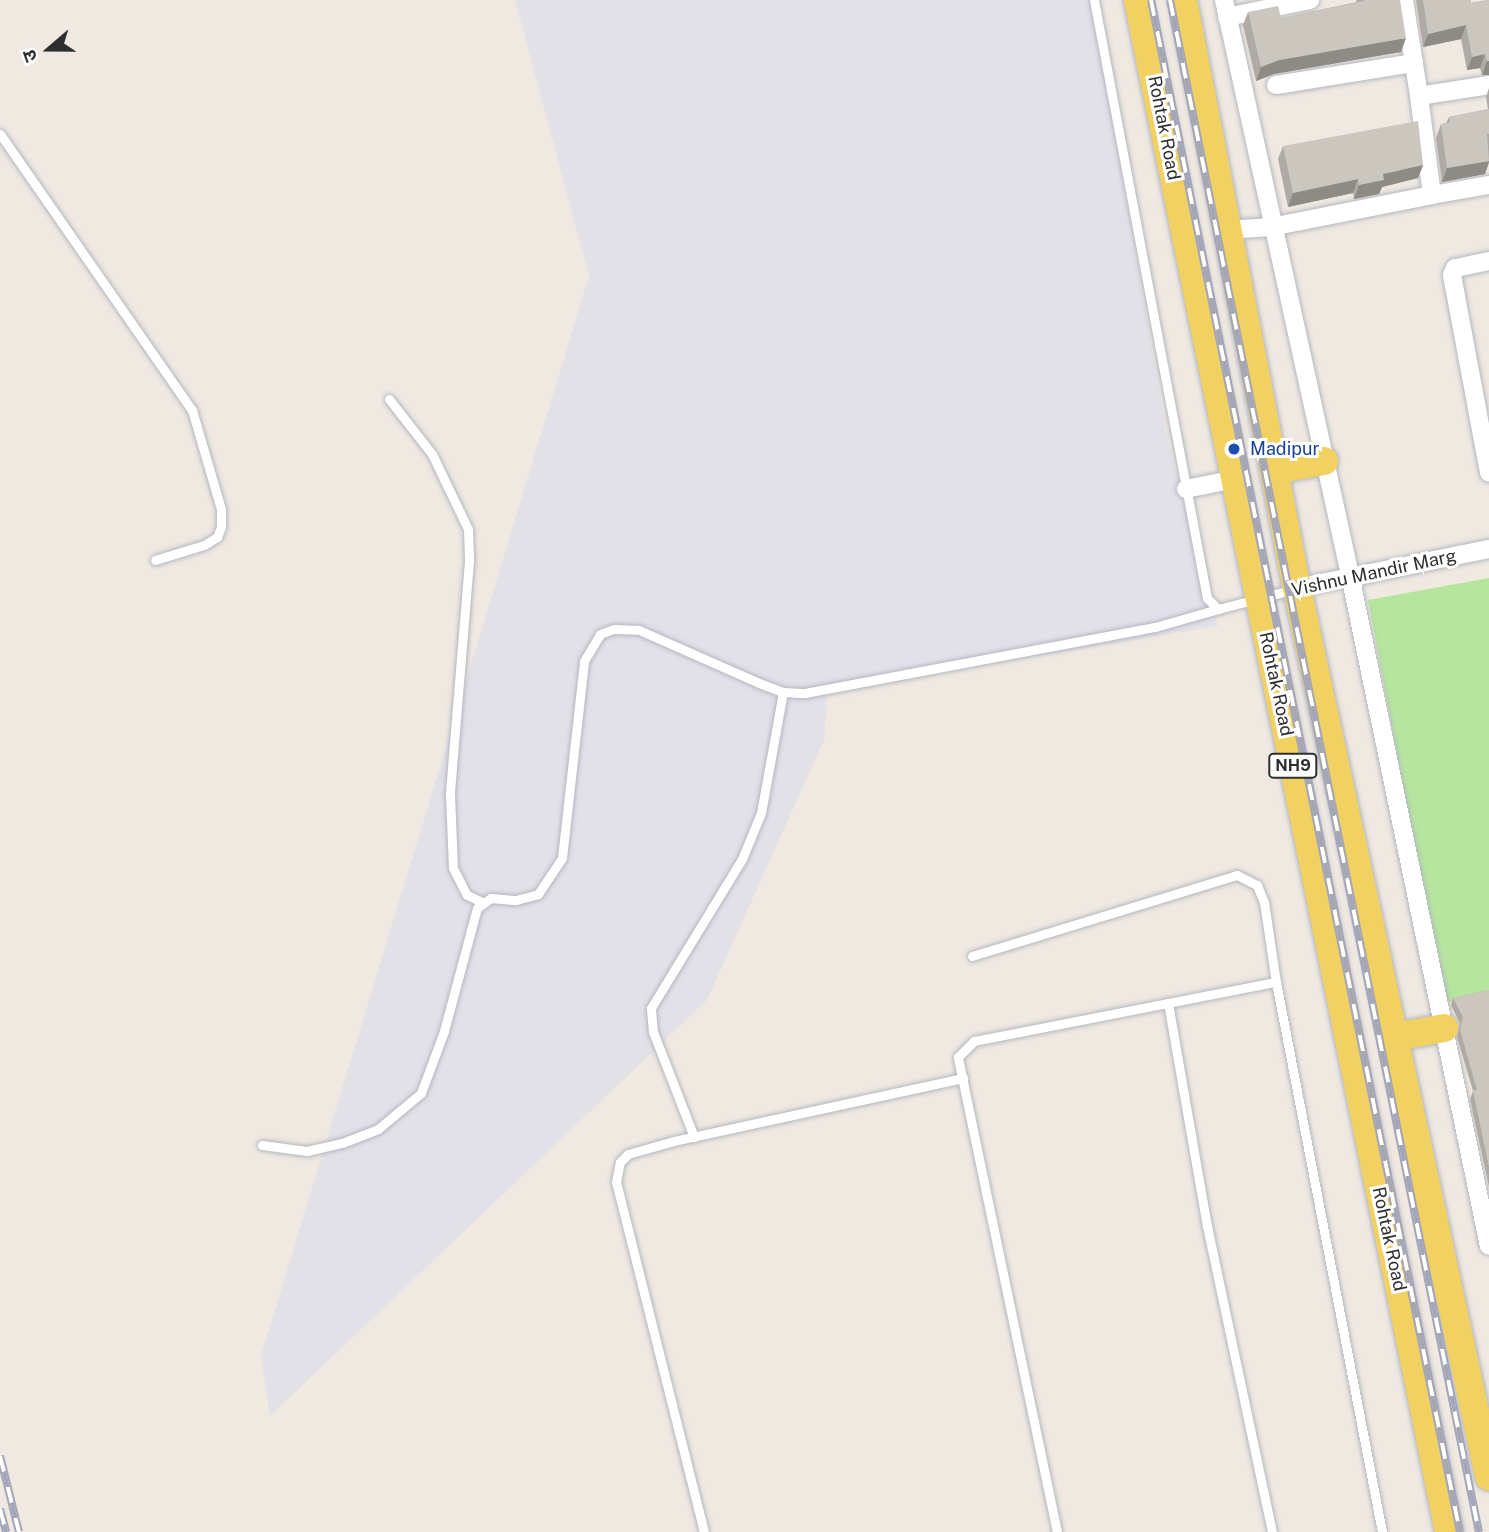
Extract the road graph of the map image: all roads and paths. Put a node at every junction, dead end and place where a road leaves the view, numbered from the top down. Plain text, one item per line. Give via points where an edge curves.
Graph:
1 (1094, 0) edge
2 (1138, 0) edge
3 (1183, 0) edge
4 (1310, 0) edge
5 (1404, 0) edge
6 (1225, 8) edge
7 (1414, 62) junction
8 (1276, 85) dead end
9 (1489, 85) edge
10 (1419, 96) junction
11 (0, 134) edge
12 (1489, 186) edge
13 (1432, 195) junction
14 (1271, 227) junction
15 (1227, 230) junction
16 (1489, 261) edge
17 (389, 398) dead end
18 (1324, 461) junction
19 (1274, 470) junction
20 (1489, 473) edge
21 (1235, 479) junction
22 (1186, 489) junction
23 (1489, 549) edge
24 (155, 560) dead end
25 (1350, 575) junction
26 (1297, 588) junction
27 (1258, 597) junction
28 (1218, 610) junction
29 (783, 692) junction
30 (482, 901) junction
31 (972, 956) dead end
32 (1276, 982) junction
33 (1168, 1003) junction
34 (1444, 1028) junction
35 (1394, 1037) junction
36 (963, 1078) junction
37 (694, 1137) junction
38 (261, 1144) dead end
39 (1489, 1245) edge
40 (1489, 1476) edge
41 (704, 1532) edge
42 (1057, 1532) edge
43 (1272, 1532) edge
44 (1382, 1532) edge
45 (1449, 1532) edge

1 - 22 lane
2 - 21 main road, Rohtak Road / NH9
3 - 15 main road, NH9
4 - 6 street
5 - 7 street
6 - 14 street
7 - 8 street
7 - 10 street
9 - 10 street
10 - 13 street
11 - 24 lane via 176,384 199,427 221,527 217,537 204,545
12 - 13 street
13 - 14 street
14 - 15 street
14 - 18 street
15 - 19 main road, NH9
16 - 20 street via 1455,268 1452,275
17 - 30 lane via 432,454 468,529 450,807 453,868 467,895
18 - 19 main road
18 - 25 street
19 - 26 main road, NH9
21 - 22 street
21 - 27 main road, Rohtak Road / NH9
22 - 28 lane via 1207,598
23 - 25 street, Vishnu Mandir Marg
25 - 26 street, Vishnu Mandir Marg
25 - 34 street
26 - 27 lane, Vishnu Mandir Marg
26 - 35 main road, NH9
27 - 28 lane, Vishnu Mandir Marg
27 - 45 main road, Rohtak Road / NH9
28 - 29 lane, Vishnu Mandir Marg via 805,693
29 - 30 lane via 639,630 614,629 600,634 584,661 562,858 538,894
29 - 37 lane via 761,813 742,859 651,1008 653,1032
30 - 38 lane via 421,1093 378,1129 342,1143 307,1151
31 - 32 lane via 1237,875 1257,884 1264,902
32 - 33 lane
32 - 44 lane
33 - 36 lane via 974,1041 958,1057
33 - 43 lane via 1207,1226
34 - 35 main road
34 - 39 street
35 - 40 main road, NH9
36 - 37 lane
36 - 42 lane
37 - 41 lane via 628,1154 615,1170

